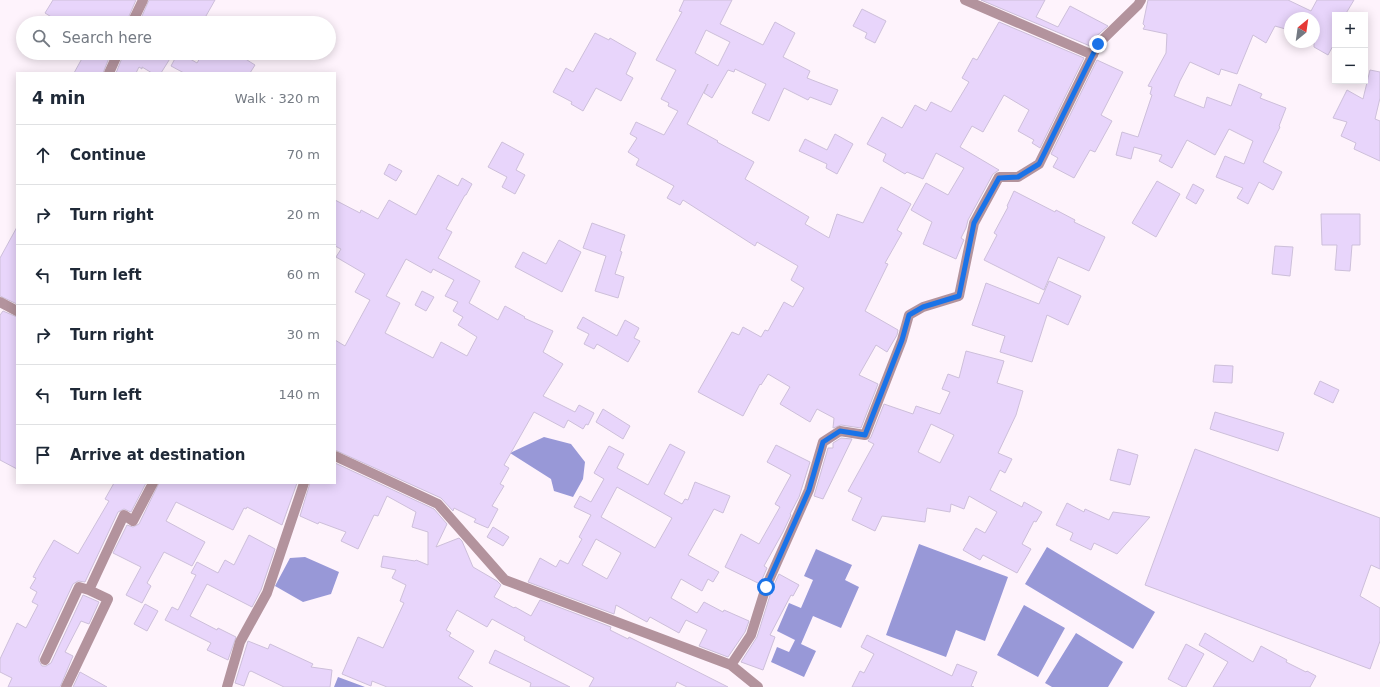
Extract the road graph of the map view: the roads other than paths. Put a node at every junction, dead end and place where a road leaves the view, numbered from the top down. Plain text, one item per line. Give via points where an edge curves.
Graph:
1 (143, 0) edge
2 (964, 0) edge
3 (1141, 0) edge
4 (135, 16) edge
5 (1093, 55) junction
6 (115, 60) edge
7 (109, 72) edge
8 (0, 302) edge
9 (16, 310) edge
10 (336, 456) edge
11 (152, 484) edge
12 (304, 484) edge
13 (89, 590) junction
14 (45, 660) dead end
15 (731, 665) junction
16 (66, 687) edge
17 (227, 687) edge
18 (758, 687) edge

1 - 4 street
2 - 5 street
3 - 5 street via 1098,44
5 - 15 street via 1039,164 1018,177 999,178 985,203 974,223 959,296 923,307 909,315 902,340 865,435 840,431 823,442 809,490 766,587 751,635
6 - 7 street
8 - 9 street
10 - 15 street via 438,504 505,580
11 - 13 street via 133,521 124,515
12 - 17 street via 267,593 240,642
13 - 14 street via 79,587
13 - 16 street via 108,599
15 - 18 street

